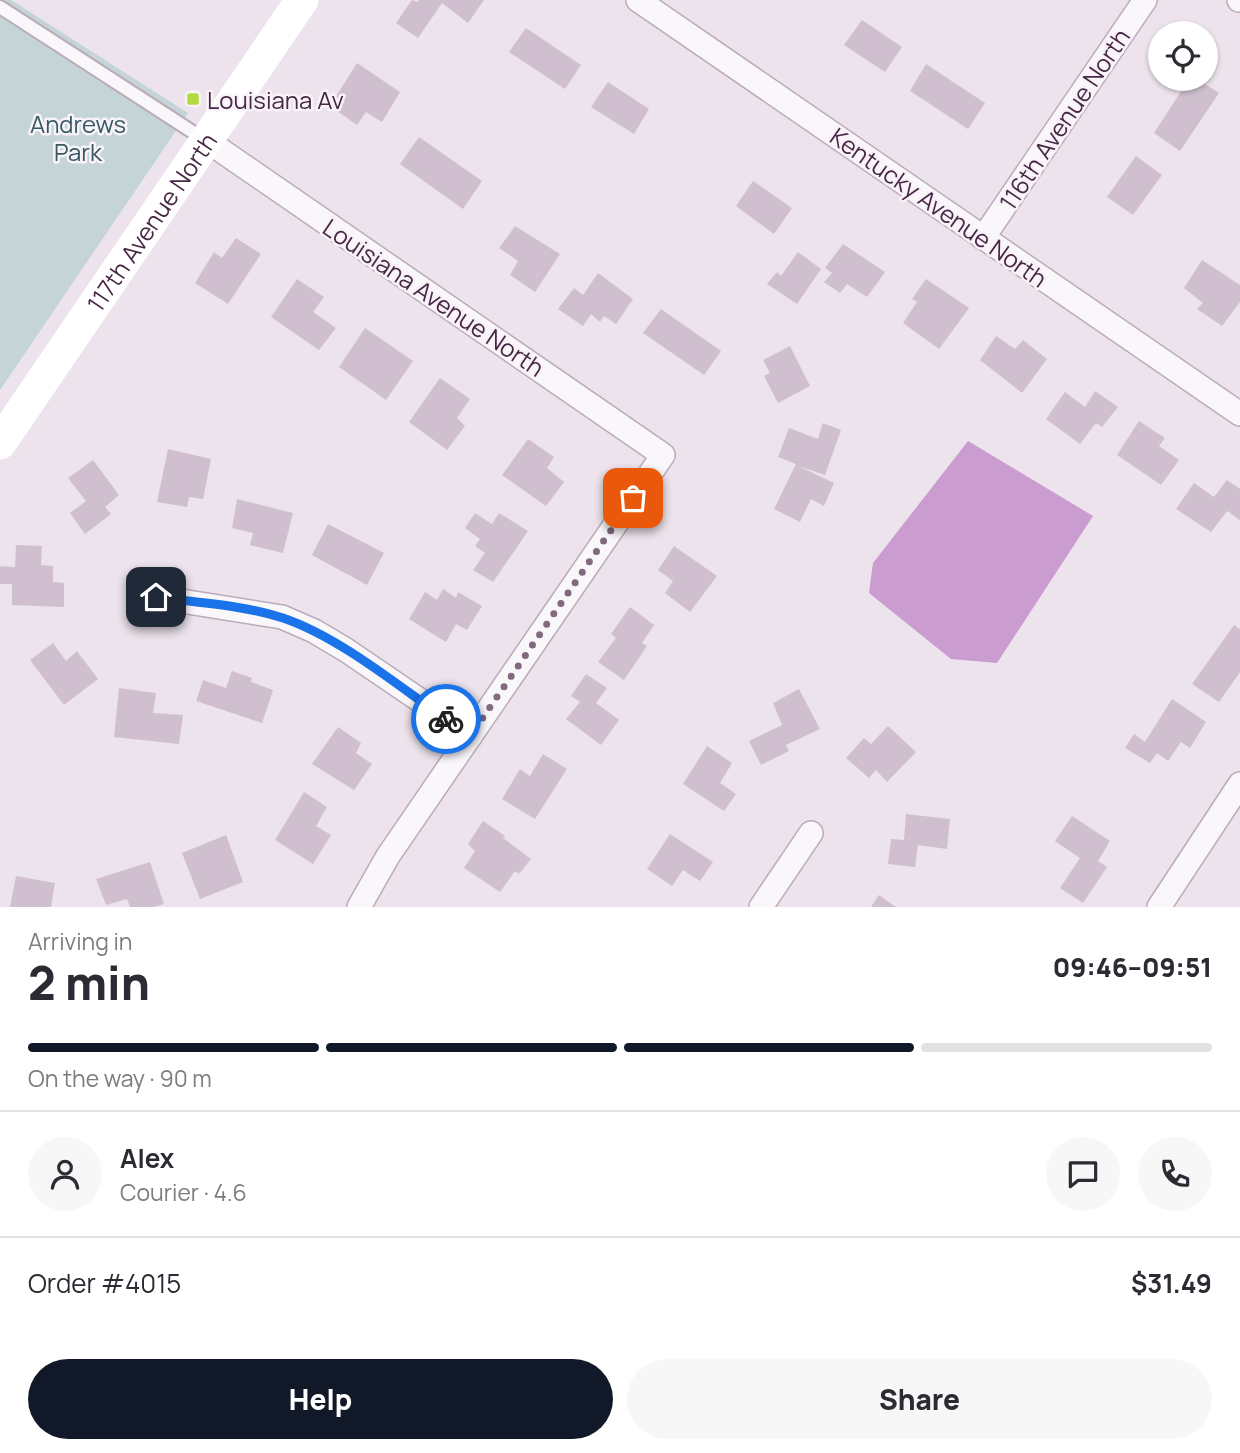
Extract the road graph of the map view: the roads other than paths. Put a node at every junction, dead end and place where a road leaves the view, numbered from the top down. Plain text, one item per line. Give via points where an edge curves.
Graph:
1 (302, 0) edge
2 (638, 0) edge
3 (1145, 0) edge
4 (0, 7) edge
5 (206, 140) junction
6 (983, 238) junction
7 (1240, 414) edge
8 (0, 443) edge
9 (156, 597) dead end
10 (471, 735) junction
11 (1240, 784) edge
12 (811, 833) dead end
13 (359, 907) edge
14 (761, 907) edge
15 (1159, 907) edge

1 - 5 street, 117th Avenue North
2 - 6 street, Kentucky Avenue North
3 - 6 street, 116th Avenue North
4 - 5 lane
5 - 8 street, 117th Avenue North
5 - 10 street, Louisiana Avenue North via 663,454
6 - 7 street, Kentucky Avenue North
9 - 10 street via 282,617 346,650
10 - 13 street via 388,856
11 - 15 street
12 - 14 street

